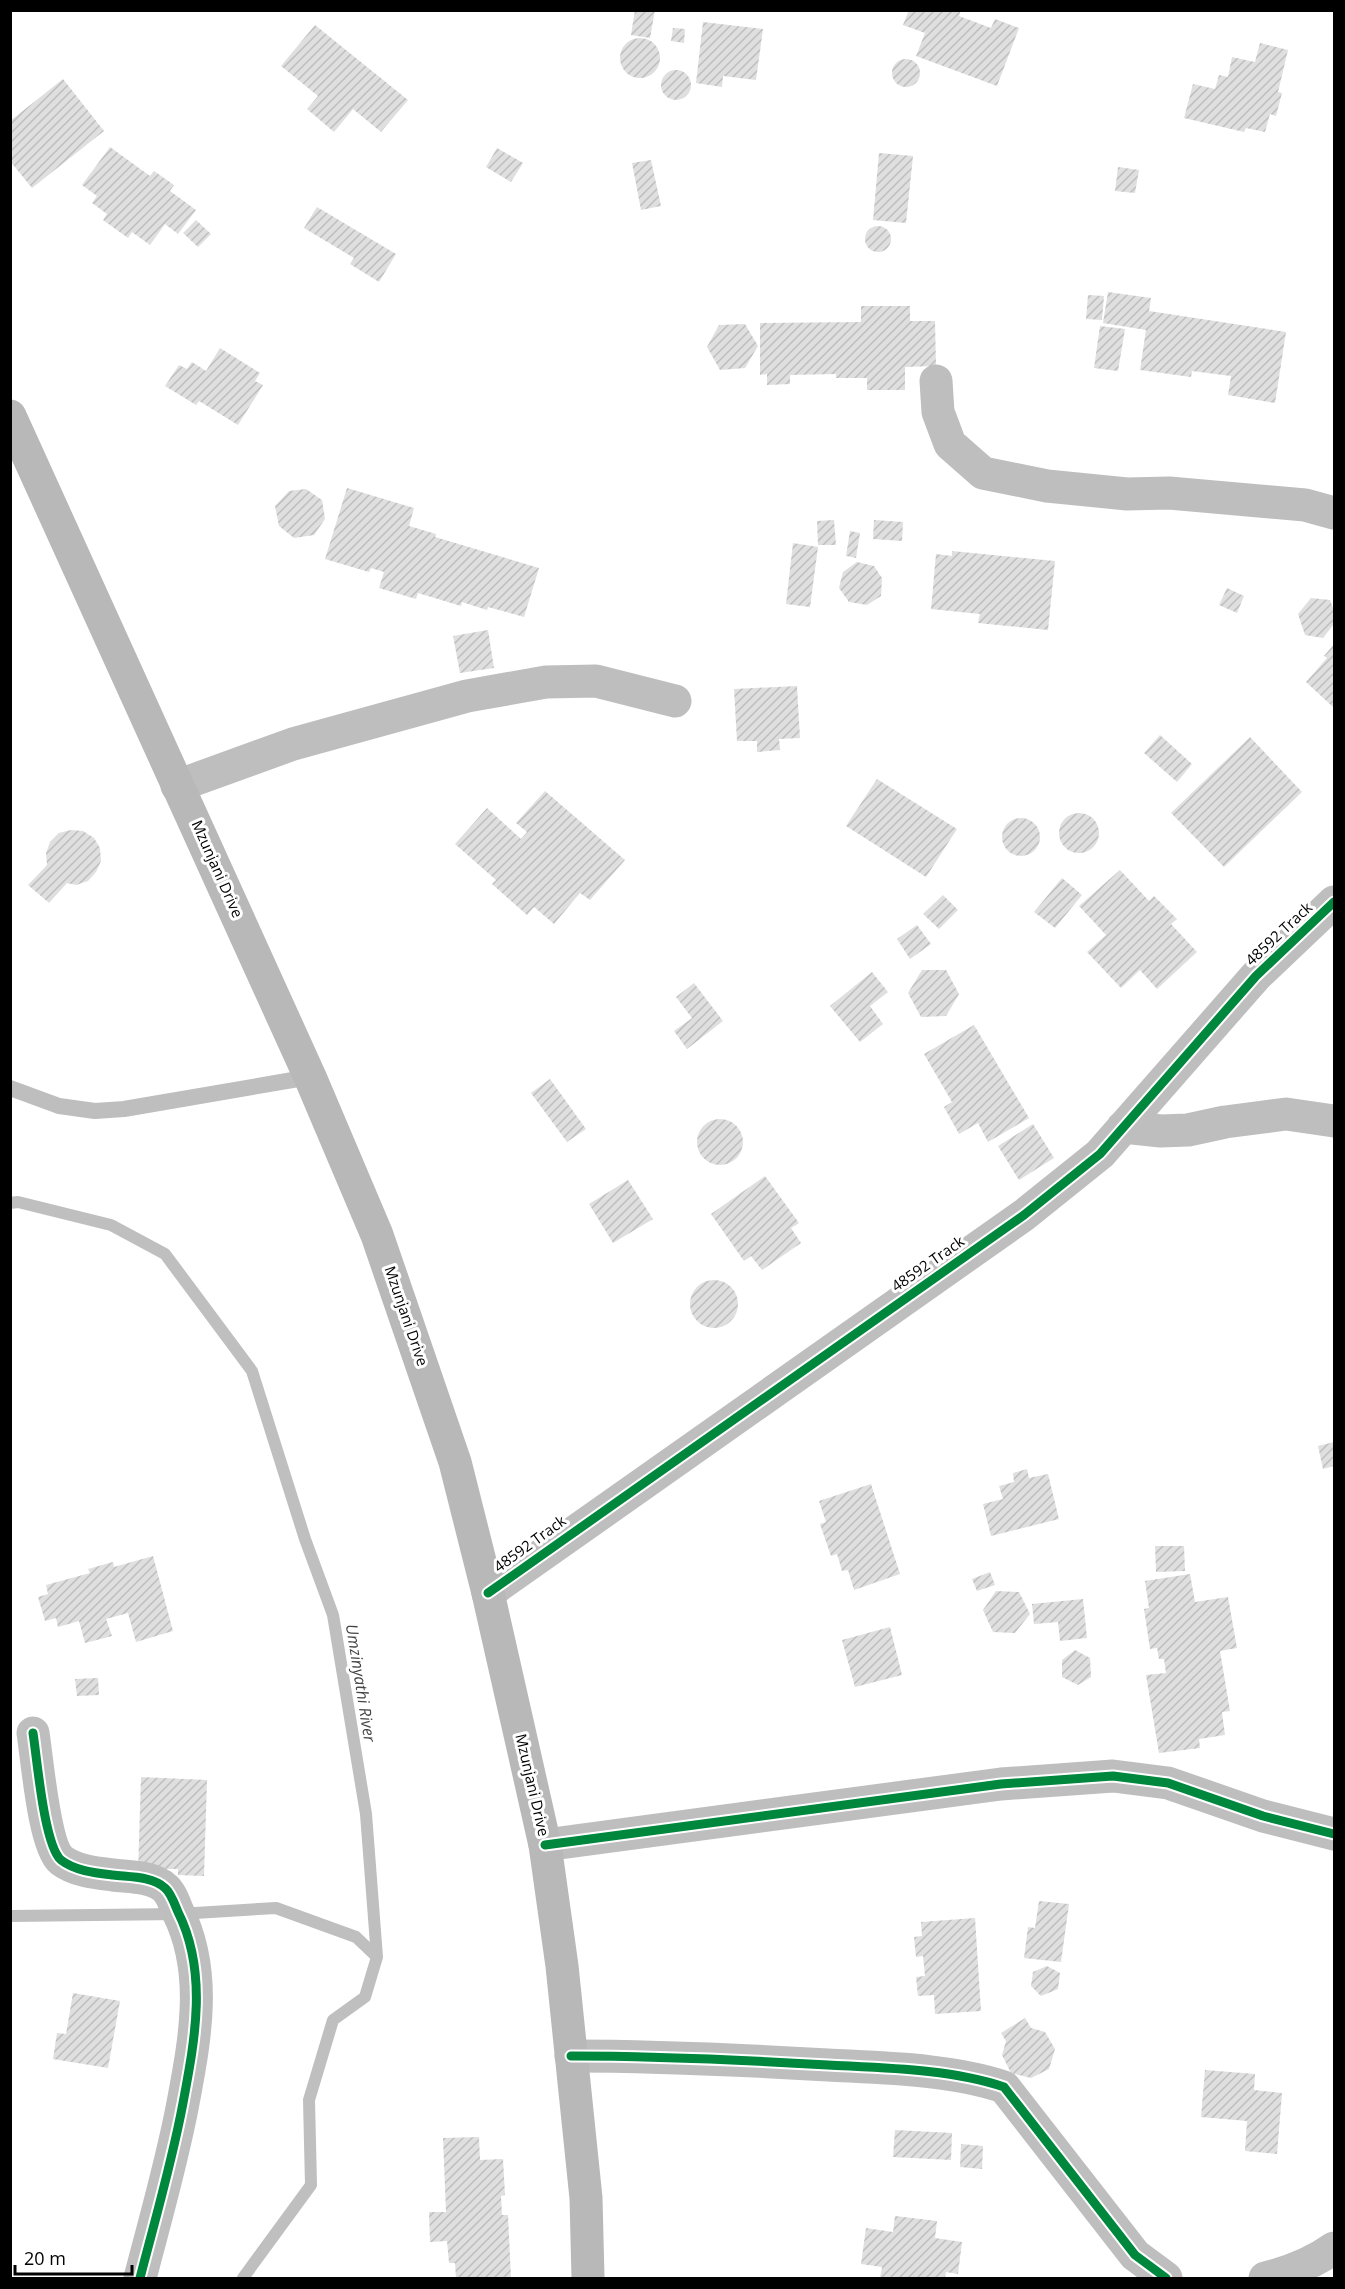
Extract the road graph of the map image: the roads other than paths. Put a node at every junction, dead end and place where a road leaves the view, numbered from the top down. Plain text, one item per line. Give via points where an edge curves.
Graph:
1 (936, 381) dead end
2 (10, 416) edge
3 (1335, 513) edge
4 (675, 701) dead end
5 (177, 786) junction
6 (1335, 902) edge
7 (310, 1077) junction
8 (10, 1088) edge
9 (1335, 1121) edge
10 (1123, 1127) junction
11 (488, 1593) junction
12 (33, 1733) dead end
13 (1335, 1834) edge
14 (545, 1845) junction
15 (571, 2056) junction
16 (1335, 2248) edge
17 (140, 2278) edge
18 (588, 2278) edge
19 (1166, 2278) edge
20 (1265, 2278) edge

1 - 3 street via 938,412 950,444 983,473 1047,486 1127,494 1169,493 1305,506
2 - 5 main road, Mzunjani Drive
4 - 5 street via 596,681 535,684 466,696 293,744
5 - 7 main road, Mzunjani Drive
6 - 10 street, 48592 Track via 1256,976
7 - 8 lane via 95,1111 59,1106
7 - 11 main road, Mzunjani Drive via 377,1235 421,1358 455,1462
9 - 10 street via 1286,1114 1179,1130
10 - 11 street, 48592 Track via 1100,1154 1024,1215
11 - 14 main road, Mzunjani Drive
12 - 17 street via 45,1821 60,1859 93,1873 145,1878 166,1888 185,1926 195,1967 195,2038 172,2157
13 - 14 street via 1263,1816 1167,1783 1113,1776 1001,1784
14 - 15 main road, Mzunjani Drive
15 - 18 main road, Mzunjani Drive via 586,2198
15 - 19 street via 659,2056 875,2068 978,2078 1004,2087 1135,2255
16 - 20 street via 1319,2259

